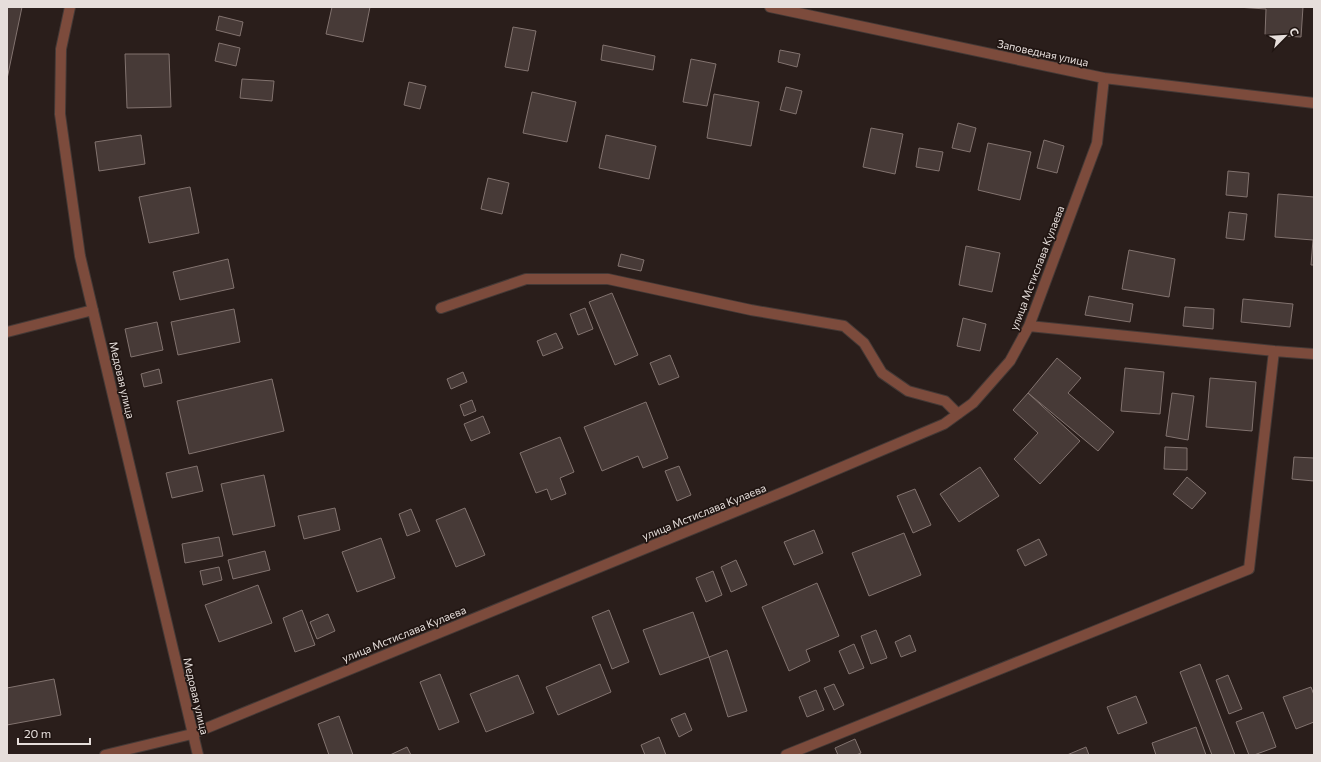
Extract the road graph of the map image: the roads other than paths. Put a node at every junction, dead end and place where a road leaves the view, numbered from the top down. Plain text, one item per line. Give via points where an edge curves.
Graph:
1 (70, 7) edge
2 (770, 7) edge
3 (1104, 78) junction
4 (1314, 103) edge
5 (441, 308) dead end
6 (93, 310) junction
7 (1029, 326) junction
8 (7, 332) edge
9 (1274, 351) junction
10 (1314, 354) edge
11 (958, 414) junction
12 (192, 734) junction
13 (105, 755) edge
14 (198, 755) edge
15 (786, 755) edge

1 - 6 street, Медовая улица via 61,49 60,114 80,256
2 - 3 street, Заповедная улица
3 - 4 street, Заповедная улица
3 - 7 street, улица Мстислава Кулаева via 1097,143
5 - 11 street via 526,279 608,279 751,310 844,326 864,343 882,373 908,390 945,401
6 - 8 street
6 - 12 street, Медовая улица
7 - 9 street
7 - 11 street, улица Мстислава Кулаева via 1010,361 972,403
9 - 10 street
9 - 15 street via 1249,569
11 - 12 street, улица Мстислава Кулаева via 944,424 788,490
12 - 13 street, улица Мстислава Кулаева
12 - 14 street, Медовая улица

